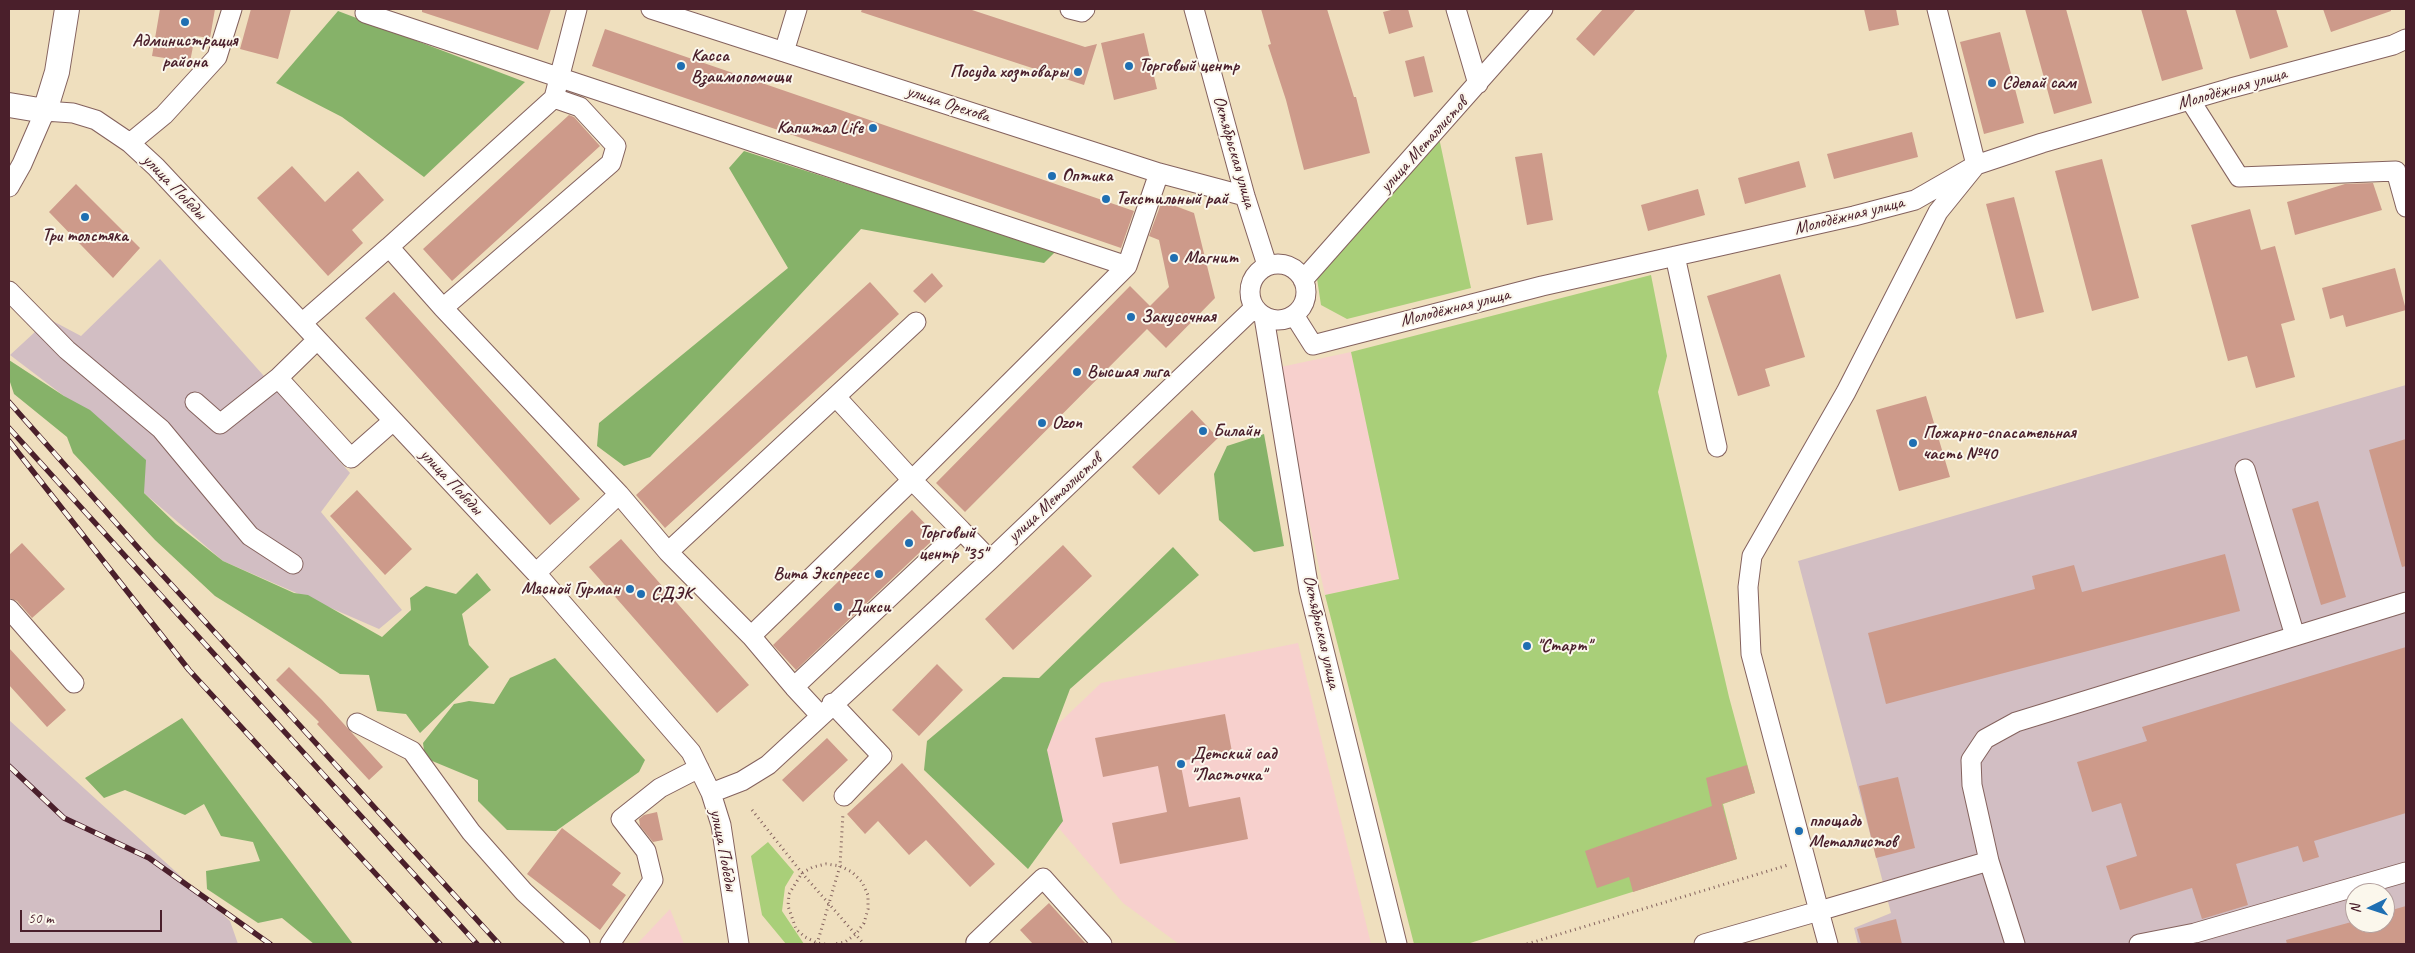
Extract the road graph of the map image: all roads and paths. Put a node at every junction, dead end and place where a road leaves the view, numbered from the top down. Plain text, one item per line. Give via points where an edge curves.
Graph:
1 (68, 9) edge
2 (232, 9) edge
3 (366, 9) edge
4 (577, 9) edge
5 (797, 9) edge
6 (1070, 9) edge
7 (1085, 9) edge
8 (1194, 9) edge
9 (1456, 9) edge
10 (1544, 9) edge
11 (1937, 9) edge
12 (660, 10) edge
13 (2406, 38) edge
14 (784, 52) junction
15 (559, 78) junction
16 (1478, 84) junction
17 (554, 98) junction
18 (2190, 100) junction
19 (9, 105) edge
20 (45, 111) junction
21 (130, 143) junction
22 (1976, 165) junction
23 (2401, 170) edge
24 (1159, 173) junction
25 (9, 187) edge
26 (1245, 196) junction
27 (2406, 207) edge
28 (389, 247) junction
29 (1675, 256) junction
30 (1127, 266) junction
31 (1267, 266) junction
32 (1303, 280) junction
33 (9, 290) edge
34 (443, 308) junction
35 (1259, 312) junction
36 (1294, 315) junction
37 (916, 322) dead end
38 (302, 323) junction
39 (317, 340) junction
40 (278, 378) junction
41 (836, 397) junction
42 (195, 402) dead end
43 (393, 421) junction
44 (1717, 447) dead end
45 (2244, 468) dead end
46 (912, 480) junction
47 (619, 494) junction
48 (961, 530) junction
49 (668, 552) junction
50 (990, 560) junction
51 (293, 564) dead end
52 (536, 573) junction
53 (2406, 602) edge
54 (9, 609) edge
55 (751, 636) junction
56 (2295, 636) junction
57 (74, 683) dead end
58 (794, 686) junction
59 (826, 709) junction
60 (357, 723) dead end
61 (699, 768) junction
62 (711, 793) junction
63 (844, 796) joint
64 (752, 810) dead end
65 (1989, 861) junction
66 (1788, 864) dead end
67 (840, 866) junction
68 (2406, 872) edge
69 (802, 873) junction
70 (829, 903) junction
71 (1819, 911) junction
72 (856, 934) junction
73 (580, 944) edge
74 (610, 944) edge
75 (739, 944) edge
76 (817, 944) edge
77 (825, 944) edge
78 (834, 944) edge
79 (864, 944) edge
80 (978, 944) edge
81 (1102, 944) edge
82 (1397, 944) edge
83 (1527, 944) edge
84 (1704, 944) edge
85 (1828, 944) edge
86 (2015, 944) edge
87 (2139, 944) edge

1 - 20 main road via 58,72
2 - 21 street via 217,57 164,115
3 - 15 street via 365,13
4 - 15 street
5 - 14 street
6 - 7 street via 1082,12
8 - 26 street, Октябрьская улица
9 - 16 street
10 - 16 street, улица Металлистов
11 - 22 street
12 - 14 street, улица Орехова
13 - 18 street, Молодёжная улица via 2393,46
14 - 24 street, улица Орехова
15 - 17 street
15 - 30 street
16 - 32 street, улица Металлистов
17 - 28 street
17 - 34 street via 580,107 616,146 611,163
18 - 22 street, Молодёжная улица
18 - 23 street via 2238,177
19 - 20 main road
20 - 21 street, улица Победы via 74,113 96,120
20 - 25 street
21 - 38 street, улица Победы
22 - 29 street, Молодёжная улица via 1915,200
22 - 71 street via 1938,212 1846,392 1752,556 1748,587 1751,654
23 - 27 street
24 - 26 street, улица Орехова
24 - 30 street
26 - 31 street, Октябрьская улица
28 - 34 street
28 - 38 street
29 - 36 street, Молодёжная улица via 1542,286 1313,345
29 - 44 street
30 - 46 street
31 - 32 street via 1292,267
31 - 35 street via 1250,284 1251,300
32 - 36 street via 1305,299
33 - 51 street via 67,350 161,429 250,536
34 - 47 street
35 - 36 street via 1279,320
35 - 50 street, улица Металлистов
35 - 82 street, Октябрьская улица via 1309,590
37 - 41 street
38 - 39 street, улица Победы
39 - 40 street
39 - 43 street, улица Победы
40 - 42 street via 220,424
40 - 43 street via 351,458
41 - 46 street
41 - 49 street
43 - 52 street, улица Победы
45 - 56 street
46 - 48 street
46 - 55 street
47 - 49 street
47 - 52 street
48 - 50 street
48 - 58 street
49 - 55 street
50 - 59 street, улица Металлистов
52 - 61 street, улица Победы via 691,752
53 - 56 street
54 - 57 street
55 - 58 street
56 - 65 street via 2016,722 1985,738 1971,760 1972,784
58 - 59 street
59 - 62 street, улица Металлистов via 768,765 742,781
59 - 63 street via 882,756
60 - 73 street via 412,752 470,832 524,892
61 - 62 street, улица Победы
61 - 74 street via 660,788 621,819 646,851 653,880
62 - 75 street, улица Победы via 722,826
63 - 67 path
64 - 69 path
65 - 71 street
65 - 86 street
66 - 83 path
67 - 69 path via 826,864
67 - 70 path
67 - 72 path via 857,877 868,895 864,923
68 - 87 street via 2195,933
69 - 70 path
69 - 76 path via 789,894 789,912 796,929
70 - 72 path
70 - 76 path
71 - 84 street
71 - 85 street
72 - 78 path
72 - 79 path
76 - 77 path
80 - 81 street via 976,942 1043,878

